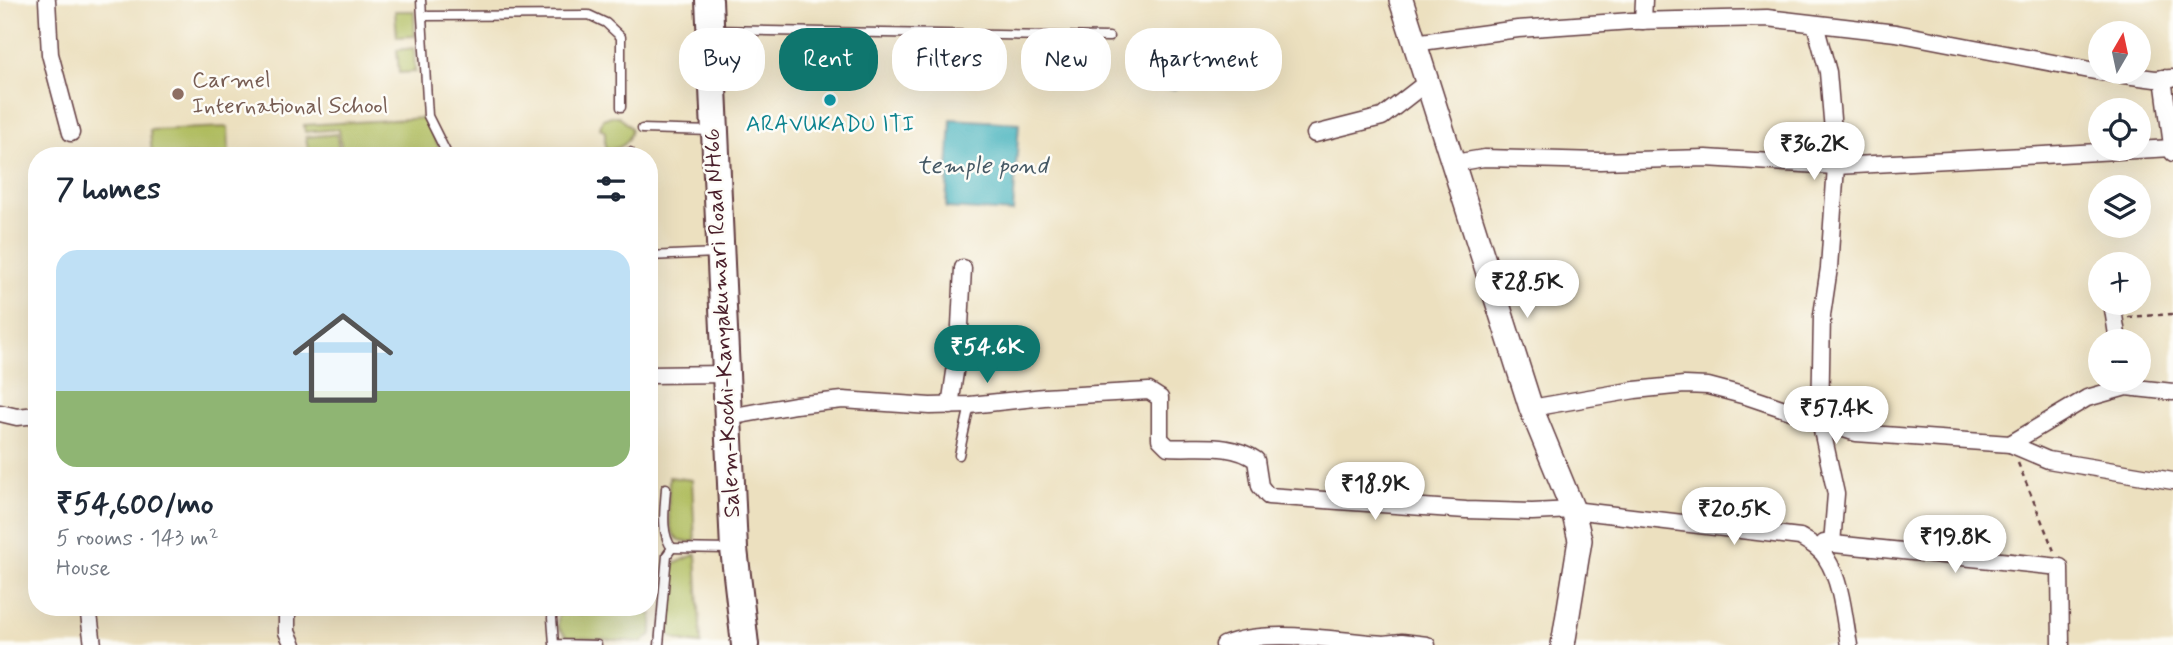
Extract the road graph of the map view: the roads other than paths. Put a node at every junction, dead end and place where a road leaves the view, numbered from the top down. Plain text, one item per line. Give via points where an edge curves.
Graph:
1 (47, 0) edge
2 (421, 0) edge
3 (709, 0) edge
4 (1401, 0) edge
5 (1644, 0) edge
6 (422, 16) junction
7 (1643, 21) junction
8 (1815, 24) junction
9 (710, 28) edge
10 (765, 31) edge
11 (1021, 35) edge
12 (1414, 43) junction
13 (2088, 70) edge
14 (2168, 78) edge
15 (1427, 82) junction
16 (712, 91) edge
17 (621, 107) dead end
18 (642, 129) dead end
19 (714, 131) junction
20 (71, 133) dead end
21 (1315, 134) dead end
22 (444, 147) edge
23 (2172, 150) edge
24 (1454, 163) junction
25 (1836, 166) junction
26 (721, 253) junction
27 (658, 256) edge
28 (963, 268) dead end
29 (728, 374) junction
30 (658, 376) edge
31 (2151, 388) edge
32 (2103, 392) edge
33 (2173, 392) edge
34 (970, 405) junction
35 (950, 406) junction
36 (1531, 408) junction
37 (0, 413) edge
38 (28, 416) edge
39 (729, 417) junction
40 (1821, 421) junction
41 (2010, 444) junction
42 (958, 455) dead end
43 (2173, 481) edge
44 (666, 488) dead end
45 (1573, 510) junction
46 (1808, 542) junction
47 (1832, 544) junction
48 (672, 548) junction
49 (734, 549) junction
50 (89, 616) edge
51 (287, 616) edge
52 (552, 618) dead end
53 (93, 645) edge
54 (293, 645) edge
55 (597, 645) edge
56 (659, 645) edge
57 (745, 645) edge
58 (1224, 645) edge
59 (1427, 645) edge
60 (1563, 645) edge
61 (1849, 645) edge
62 (2062, 645) edge

1 - 20 street via 50,54
2 - 6 lane
3 - 9 highway, Salem-Kochi-Kanyakumari Road NH66
4 - 12 main road
5 - 7 street
6 - 17 lane via 561,14 598,18 621,37
6 - 22 lane via 428,116
7 - 8 street via 1767,18
7 - 12 street via 1518,29
8 - 13 street via 1896,33
8 - 25 street via 1828,72
10 - 11 lane
12 - 15 main road
14 - 23 street
15 - 21 street via 1382,117
15 - 24 main road
16 - 19 highway, Salem-Kochi-Kanyakumari Road NH66
18 - 19 lane
19 - 26 highway, Salem-Kochi-Kanyakumari Road NH66
23 - 25 street
24 - 25 street via 1484,158 1600,162 1706,158
24 - 36 main road
25 - 40 street via 1822,315
26 - 27 lane
26 - 29 highway, Salem-Kochi-Kanyakumari Road NH66
28 - 35 street
29 - 30 street
29 - 39 highway, Salem-Kochi-Kanyakumari Road NH66
31 - 33 street
32 - 41 street
34 - 35 street
34 - 42 lane
34 - 45 street via 1149,391 1160,398 1160,439 1168,447 1208,446 1249,455 1256,460 1259,486 1268,496 1466,510
35 - 39 street via 843,400
36 - 40 street via 1635,390 1707,386
36 - 45 main road
37 - 38 street
39 - 49 highway, Salem-Kochi-Kanyakumari Road NH66
40 - 41 street via 1856,433
40 - 47 street via 1836,494
41 - 43 street via 2048,460
44 - 48 lane via 665,533
45 - 46 street via 1800,537
45 - 60 main road via 1580,540
46 - 47 street
46 - 61 street via 1826,558 1836,581
47 - 62 street via 2060,567
48 - 49 lane
48 - 56 lane via 667,555
49 - 57 highway, Salem-Kochi-Kanyakumari Road NH66
50 - 53 street
51 - 54 street
52 - 55 lane via 554,644
58 - 59 street via 1271,635

